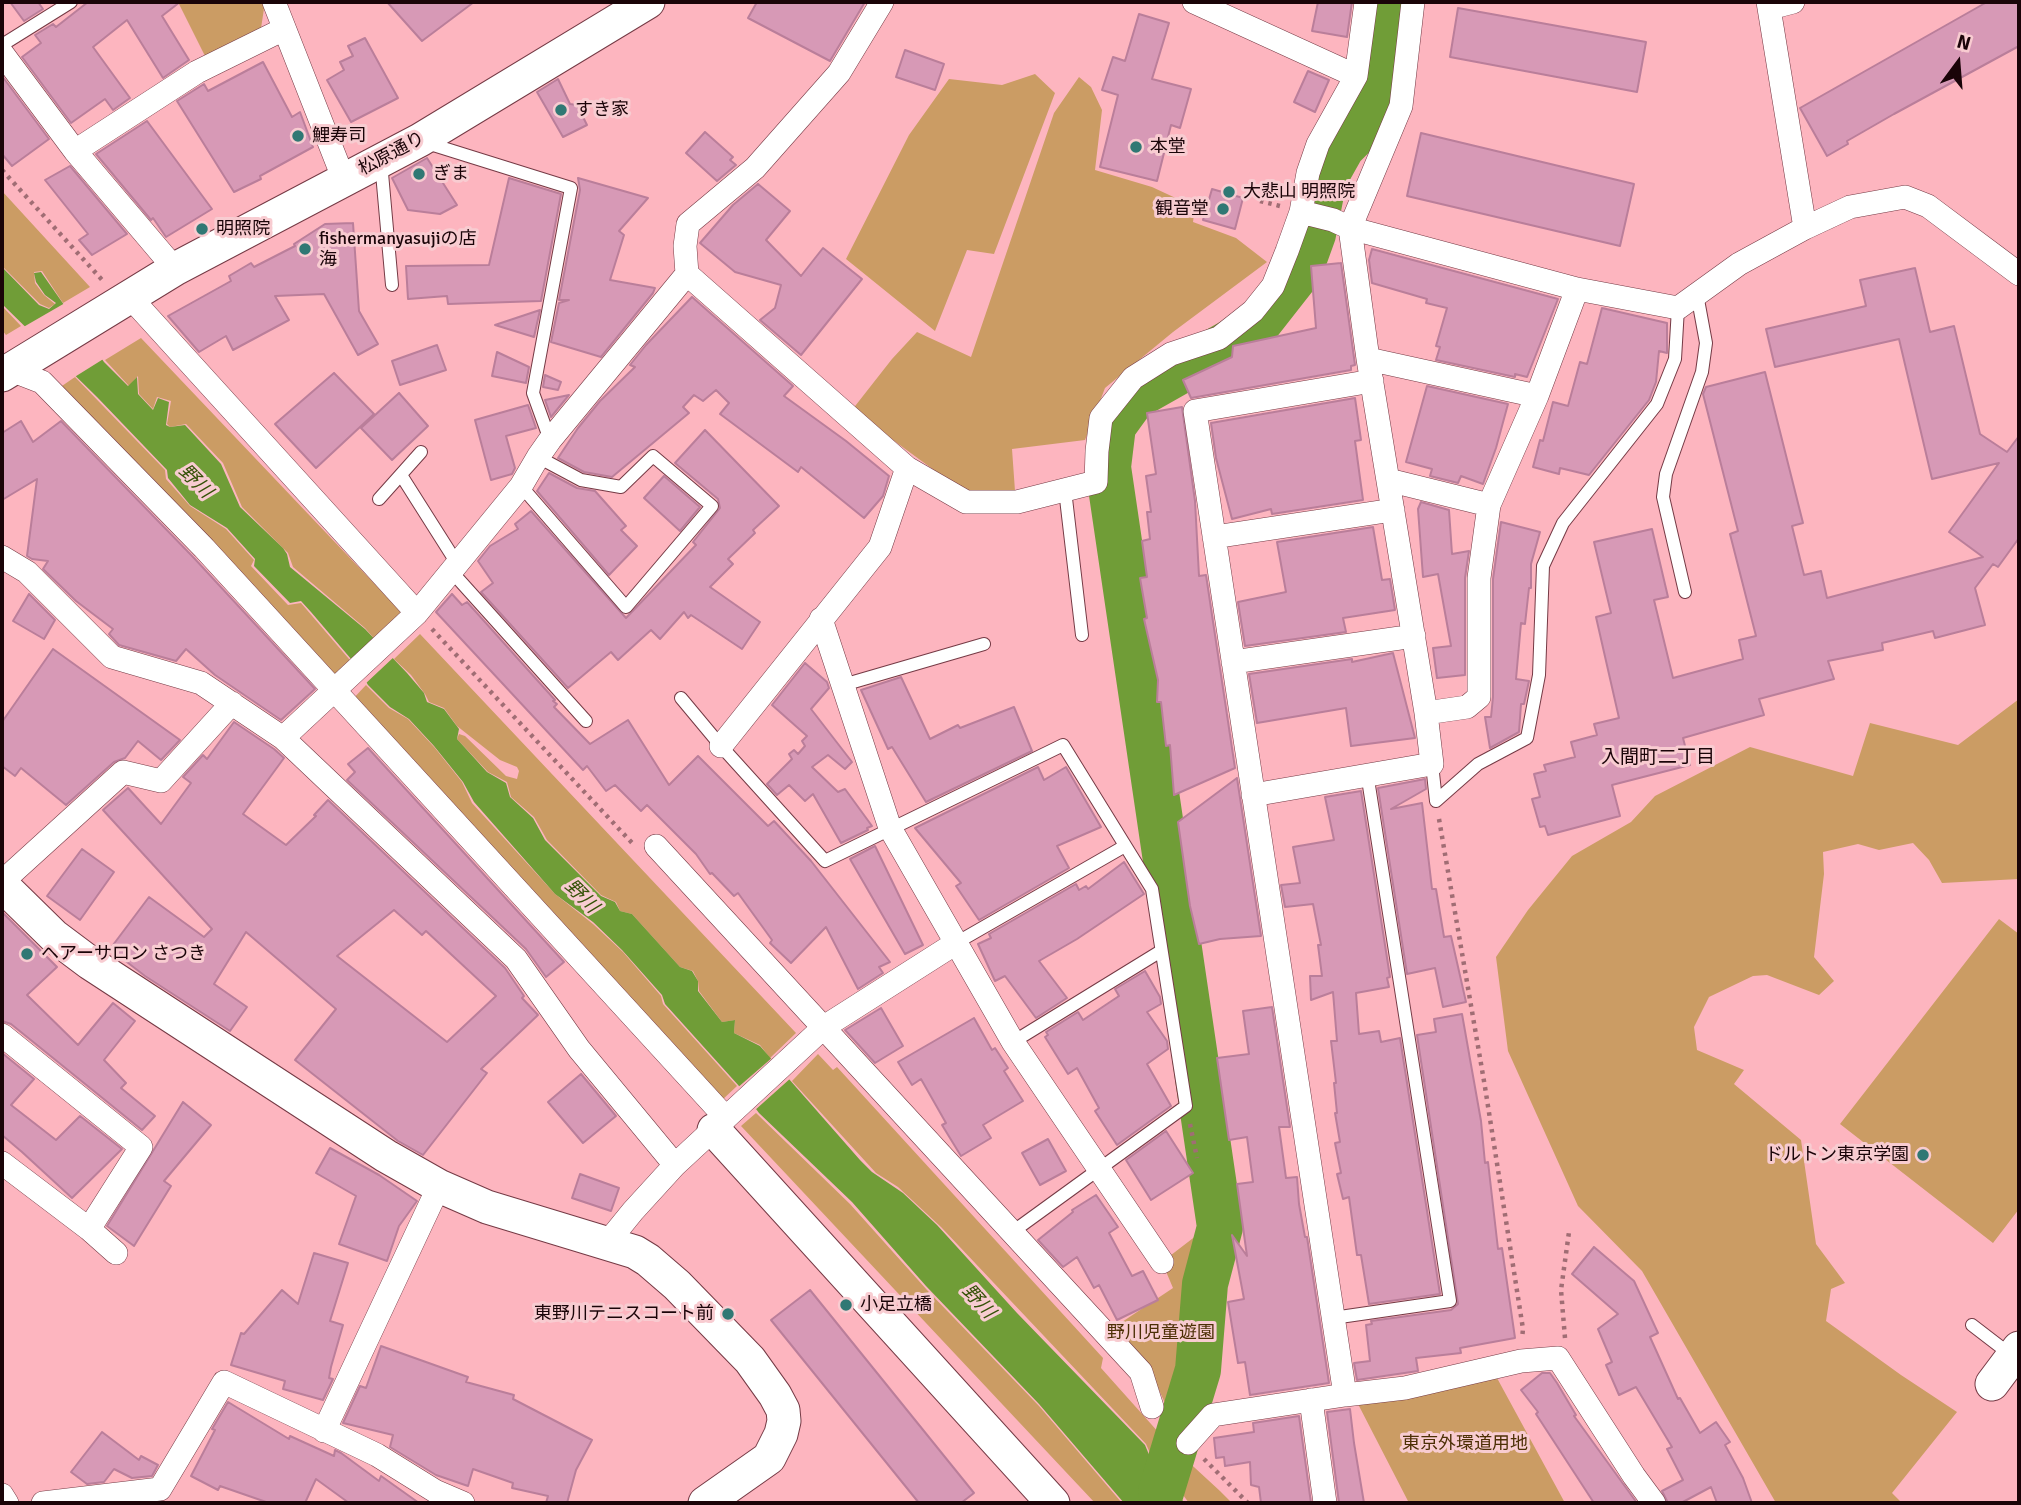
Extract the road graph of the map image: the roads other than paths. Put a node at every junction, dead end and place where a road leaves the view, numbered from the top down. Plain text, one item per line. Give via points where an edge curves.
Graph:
1 (71, 2) edge
2 (274, 2) edge
3 (648, 2) edge
4 (882, 2) edge
5 (1194, 2) edge
6 (1366, 2) edge
7 (1413, 2) edge
8 (1793, 2) edge
9 (1769, 5) edge
10 (284, 29) junction
11 (2, 45) edge
12 (2, 53) edge
13 (1356, 76) junction
14 (420, 140) junction
15 (75, 151) junction
16 (381, 162) junction
17 (344, 180) junction
18 (1305, 213) junction
19 (1341, 224) junction
20 (1805, 228) junction
21 (175, 269) junction
22 (687, 274) junction
23 (2019, 274) edge
24 (392, 285) dead end
25 (1577, 289) junction
26 (117, 294) junction
27 (1697, 294) junction
28 (1678, 308) junction
29 (12, 366) edge
30 (1370, 370) junction
31 (1537, 396) junction
32 (544, 449) junction
33 (421, 452) dead end
34 (907, 468) junction
35 (401, 475) junction
36 (1388, 480) junction
37 (521, 486) junction
38 (1065, 490) junction
39 (379, 499) dead end
40 (1489, 505) junction
41 (1393, 510) junction
42 (1214, 537) junction
43 (2, 557) edge
44 (455, 568) junction
45 (1685, 592) dead end
46 (415, 615) junction
47 (821, 619) junction
48 (1082, 635) dead end
49 (1414, 636) junction
50 (984, 644) dead end
51 (1233, 662) junction
52 (844, 685) junction
53 (336, 688) junction
54 (681, 698) dead end
55 (232, 703) junction
56 (1426, 713) junction
57 (586, 721) dead end
58 (283, 738) junction
59 (721, 746) junction
60 (1432, 764) junction
61 (1367, 773) junction
62 (1253, 795) junction
63 (890, 828) junction
64 (645, 846) road end
65 (1125, 846) junction
66 (2, 883) edge
67 (956, 943) junction
68 (1161, 951) junction
69 (2, 1035) edge
70 (816, 1035) junction
71 (1013, 1042) junction
72 (723, 1121) junction
73 (2, 1163) edge
74 (675, 1165) junction
75 (1098, 1171) junction
76 (439, 1186) junction
77 (89, 1229) junction
78 (1011, 1233) junction
79 (607, 1242) junction
80 (116, 1253) dead end
81 (1162, 1262) dead end
82 (1333, 1318) junction
83 (1972, 1325) dead end
84 (2016, 1352) edge
85 (1992, 1384) dead end
86 (1345, 1395) junction
87 (1311, 1400) junction
88 (1152, 1407) dead end
89 (324, 1431) junction
90 (1188, 1443) road end
91 (2, 1495) edge
92 (7, 1503) edge
93 (43, 1503) edge
94 (463, 1503) edge
95 (705, 1503) edge
96 (1053, 1503) edge
97 (1325, 1503) edge
98 (1654, 1503) edge

1 - 11 lane
2 - 10 street
3 - 14 street, 松原通り
4 - 22 street via 839,73 755,168 688,224
5 - 13 street
6 - 13 street
7 - 19 street via 1401,106
8 - 9 street
9 - 20 street
10 - 15 street via 197,72
10 - 17 street
12 - 15 street
13 - 18 street via 1318,144 1308,173
14 - 16 street, 松原通り
14 - 32 lane via 571,188 534,393
15 - 21 street
16 - 17 street, 松原通り
16 - 24 lane
17 - 21 street, 松原通り
18 - 19 street
18 - 38 street via 1273,286 1253,311 1219,338 1171,354 1133,378 1101,418 1096,482
19 - 25 street
19 - 30 street
20 - 23 street via 1850,207 1905,197 1928,206
20 - 27 street via 1739,264
21 - 26 street, 松原通り
22 - 32 street
22 - 34 street
25 - 28 street
25 - 31 street
26 - 29 street, 松原通り
26 - 46 street
27 - 28 street
27 - 45 lane via 1706,343 1702,372 1666,474 1663,497
28 - 60 lane via 1675,359 1657,404 1563,523 1543,566 1539,675 1527,738 1478,764 1436,801
29 - 53 street via 42,382
30 - 31 street
30 - 36 street
30 - 42 street via 1195,411
31 - 40 street
32 - 37 street
32 - 37 lane via 581,480 621,487 653,456 712,506 626,607
33 - 35 lane
34 - 38 street via 966,502 1017,502
34 - 47 street via 880,547
35 - 39 lane
35 - 44 lane
36 - 40 street
36 - 41 street
37 - 44 street
38 - 48 lane
40 - 56 street via 1479,578 1479,697 1467,707
41 - 42 street
41 - 49 street
42 - 51 street
43 - 55 street via 27,572 112,657 201,683
44 - 46 street
44 - 57 lane
46 - 53 street
47 - 52 street
47 - 59 street
49 - 51 street
49 - 56 street
50 - 52 lane
51 - 62 street
52 - 63 street
53 - 58 street
53 - 72 street
54 - 59 lane
55 - 58 street
55 - 66 street via 161,781 123,772
56 - 60 street
58 - 74 street via 516,959 579,1049
59 - 63 lane via 825,861
60 - 61 street
61 - 62 street
61 - 82 lane via 1450,1301
62 - 82 street
63 - 65 lane via 1063,745
63 - 67 street
64 - 70 street
65 - 67 lane
65 - 68 lane via 1152,889
66 - 76 street via 54,936 90,963 351,1134
67 - 70 street
67 - 71 street
68 - 71 lane
68 - 75 lane via 1185,1106
69 - 77 street via 141,1147
70 - 72 street
70 - 78 street
71 - 75 street
72 - 74 street
72 - 96 street
73 - 77 street
74 - 79 street
75 - 78 lane
75 - 81 street
76 - 79 street via 511,1215
76 - 89 street
77 - 80 street
78 - 88 street via 1141,1372
79 - 95 street via 635,1252 677,1285 750,1360 783,1410 781,1434 769,1458
82 - 86 street
83 - 84 lane
84 - 85 street
86 - 87 street
86 - 98 street via 1405,1388 1521,1361 1559,1358
87 - 90 street via 1213,1415
87 - 97 street
89 - 93 street via 224,1382 160,1489
89 - 94 street
91 - 92 street

